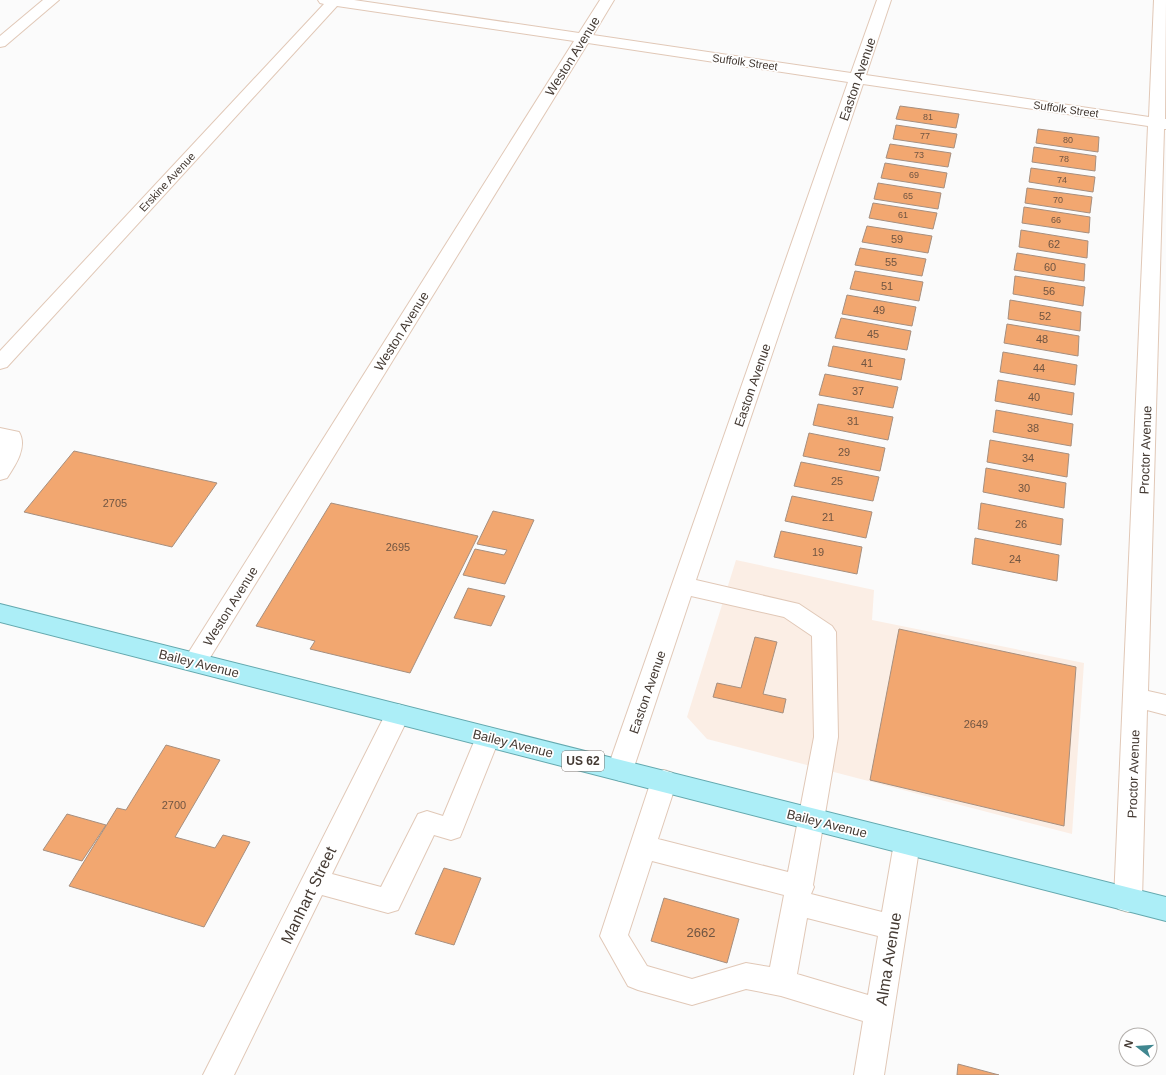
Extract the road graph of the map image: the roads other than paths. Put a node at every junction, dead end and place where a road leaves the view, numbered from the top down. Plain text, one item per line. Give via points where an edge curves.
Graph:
1 (52, 0) edge
2 (430, 0) edge
3 (607, 0) edge
4 (884, 0) edge
5 (1161, 0) edge
6 (329, 1) edge
7 (419, 14) junction
8 (583, 38) junction
9 (0, 43) edge
10 (857, 78) junction
11 (1162, 124) edge
12 (0, 363) edge
13 (0, 435) edge
14 (0, 473) edge
15 (684, 586) junction
16 (0, 613) edge
17 (195, 662) junction
18 (1136, 698) junction
19 (1166, 705) edge
20 (398, 714) junction
21 (488, 737) junction
22 (620, 770) junction
23 (664, 781) junction
24 (811, 819) junction
25 (907, 843) junction
26 (643, 847) junction
27 (315, 881) junction
28 (798, 895) junction
29 (1128, 900) junction
30 (1166, 909) edge
31 (894, 927) junction
32 (781, 983) junction
33 (880, 1012) junction
34 (218, 1075) edge
35 (869, 1075) edge

1 - 9 street
2 - 7 street
3 - 8 street, Weston Avenue
4 - 10 street, Easton Avenue
5 - 11 street, Proctor Avenue
6 - 7 street, Suffolk Street
6 - 12 street, Erskine Avenue
7 - 8 street, Suffolk Street
8 - 10 street, Suffolk Street
8 - 17 street, Weston Avenue
10 - 11 street, Suffolk Street
10 - 15 street, Easton Avenue
11 - 18 street, Proctor Avenue
13 - 14 street via 12,437 9,459
15 - 22 street, Easton Avenue
15 - 24 street via 791,610 824,632 826,737
16 - 17 main road, Bailey Avenue / US 62
17 - 20 main road, Bailey Avenue / US 62
18 - 19 street
18 - 29 street, Proctor Avenue
20 - 21 main road, Bailey Avenue / US 62
20 - 27 street, Manhart Street
21 - 22 main road, Bailey Avenue / US 62
21 - 27 street via 451,829 427,822 388,901
22 - 23 main road, Bailey Avenue / US 62
23 - 24 main road, Bailey Avenue / US 62
23 - 26 street
24 - 25 main road, Bailey Avenue / US 62
24 - 28 street
25 - 29 main road, Bailey Avenue / US 62
25 - 31 street, Alma Avenue
26 - 28 street
26 - 32 street via 614,936 638,977 692,992 746,976
27 - 34 street, Manhart Street
28 - 31 street
28 - 32 street
29 - 30 main road, Bailey Avenue / US 62
31 - 33 street, Alma Avenue
32 - 33 street
33 - 35 street, Alma Avenue

